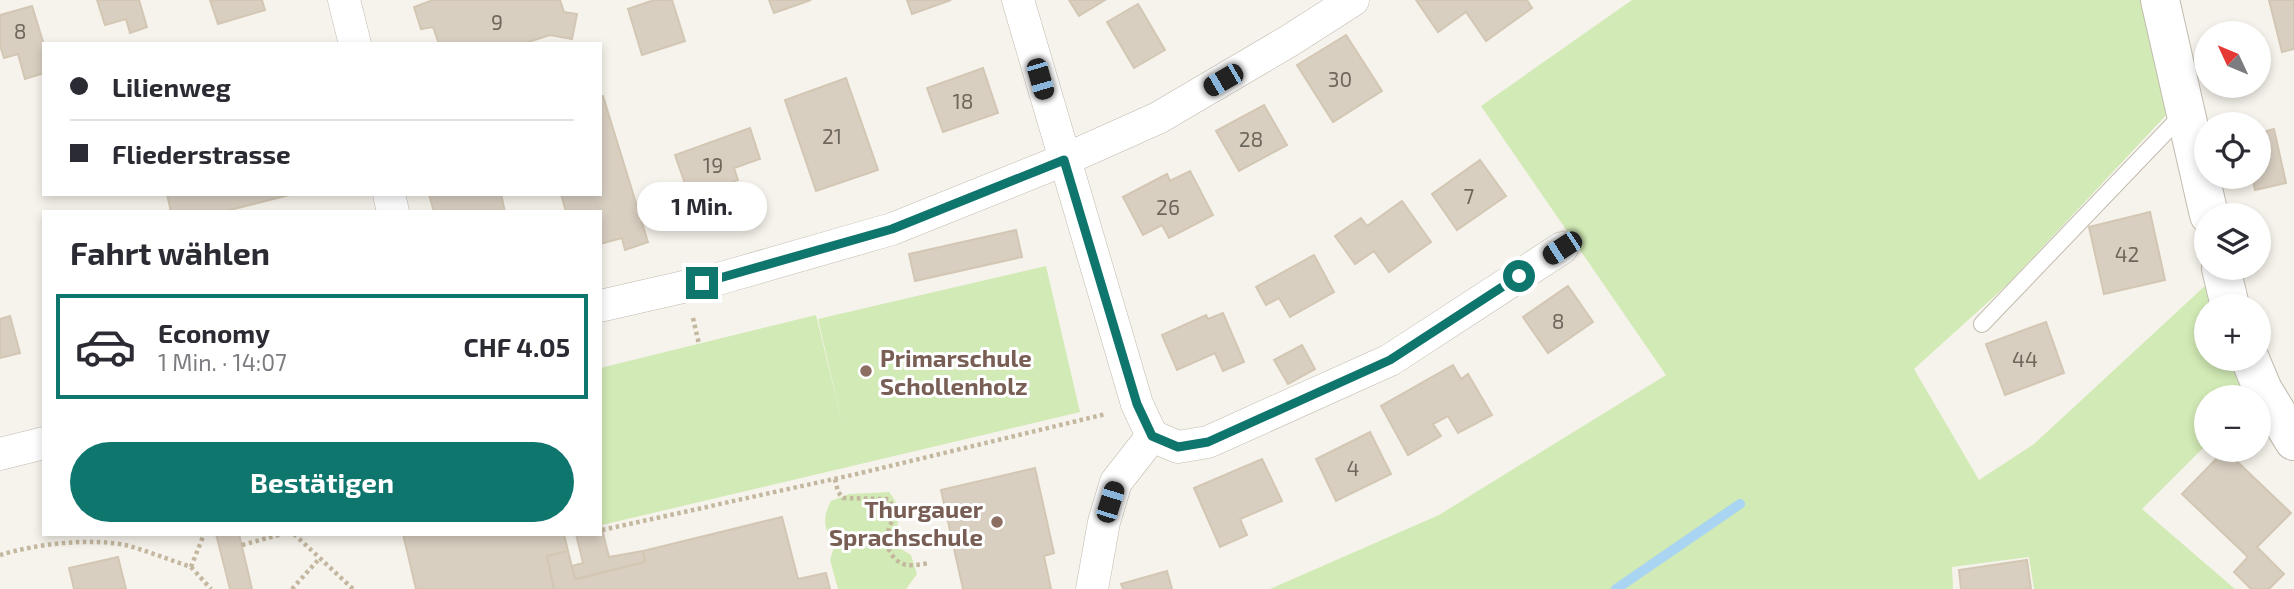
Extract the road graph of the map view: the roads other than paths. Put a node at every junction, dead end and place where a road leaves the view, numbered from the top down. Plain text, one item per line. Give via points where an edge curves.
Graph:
1 (344, 0) edge
2 (1018, 0) edge
3 (1353, 0) edge
4 (2160, 0) edge
5 (354, 42) edge
6 (2185, 111) junction
7 (1064, 160) junction
8 (2206, 203) edge
9 (1562, 248) dead end
10 (602, 306) edge
11 (1982, 324) dead end
12 (2255, 371) edge
13 (1152, 436) junction
14 (2294, 441) edge
15 (42, 444) edge
16 (0, 454) edge
17 (1092, 589) edge

1 - 5 street
2 - 7 street
3 - 7 street via 1158,118
4 - 6 street
6 - 8 street
6 - 11 lane
7 - 10 street via 892,229 718,279
7 - 13 street via 1137,404
9 - 13 street via 1390,360 1208,442 1178,447
12 - 14 street
13 - 17 street via 1116,482
15 - 16 street

